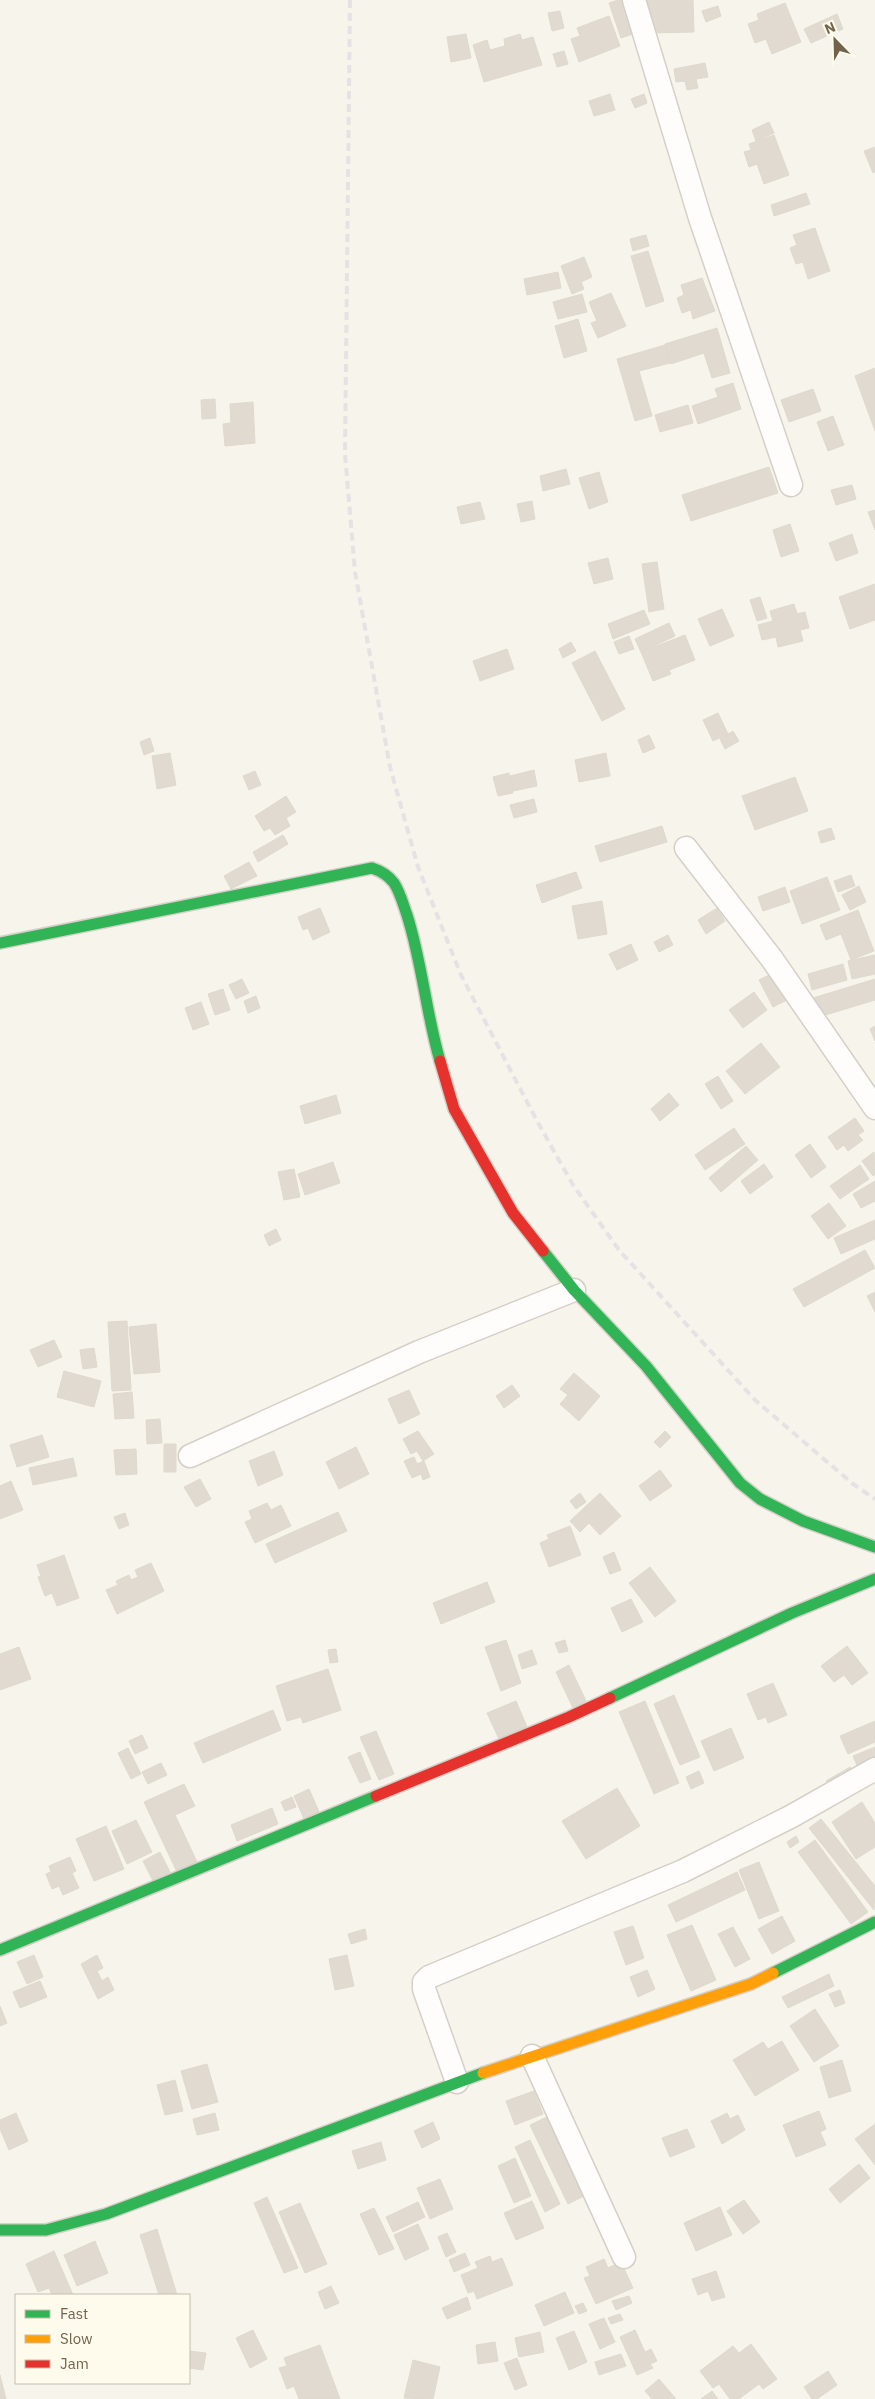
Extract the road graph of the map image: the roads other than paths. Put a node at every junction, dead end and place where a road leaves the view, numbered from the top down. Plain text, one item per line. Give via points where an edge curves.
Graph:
1 (634, 0) edge
2 (791, 485) dead end
3 (686, 848) dead end
4 (0, 942) edge
5 (875, 1108) edge
6 (574, 1290) junction
7 (190, 1456) dead end
8 (875, 1547) edge
9 (875, 1579) edge
10 (875, 1769) edge
11 (875, 1922) edge
12 (0, 1950) edge
13 (532, 2056) junction
14 (457, 2082) junction
15 (0, 2230) edge
16 (624, 2257) dead end

1 - 2 street via 700,218
3 - 5 street via 772,959
4 - 6 street via 378,868 394,883 414,937 431,1030 454,1109 512,1213
6 - 7 street via 419,1352
6 - 8 street via 646,1366 740,1483 760,1499 803,1521
9 - 12 street via 792,1613 569,1717
10 - 14 street via 792,1816 683,1871 430,1977 424,1982 424,1989
11 - 13 street via 751,1984
13 - 14 street
13 - 16 street
14 - 15 street via 106,2214 46,2230

